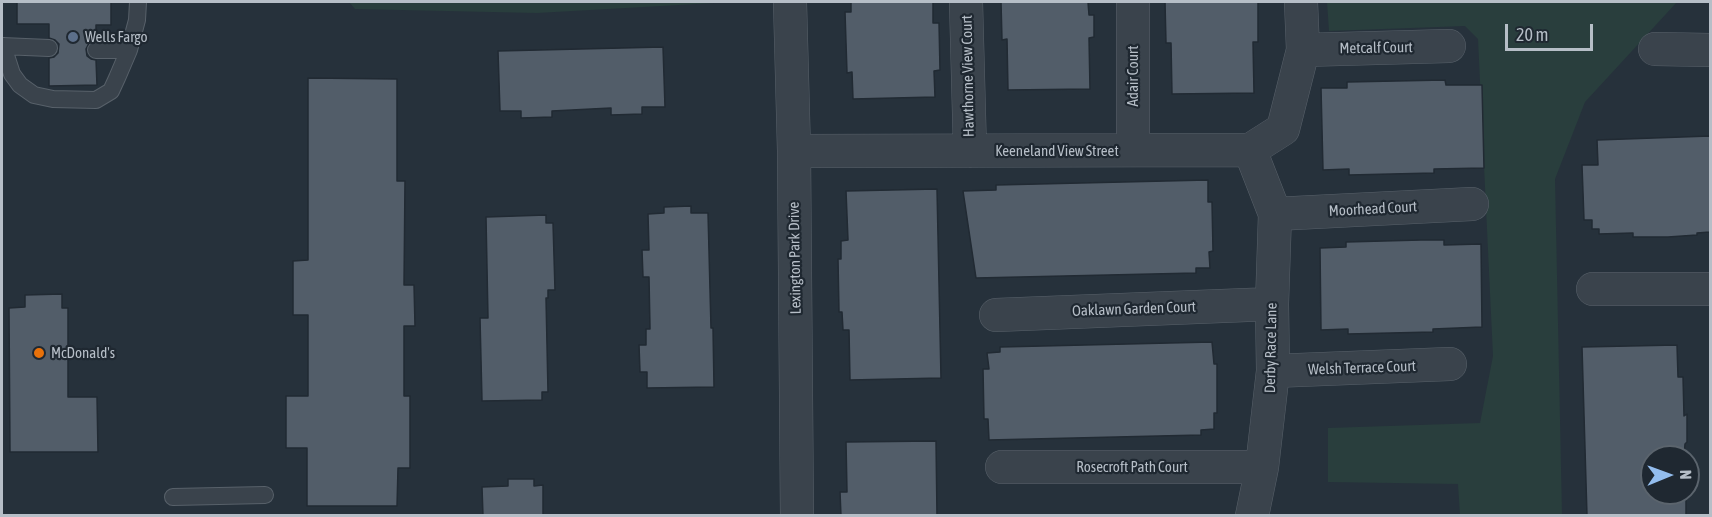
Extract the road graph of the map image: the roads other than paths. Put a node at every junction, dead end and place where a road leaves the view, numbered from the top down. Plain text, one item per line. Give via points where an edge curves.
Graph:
1 (138, 2) edge
2 (790, 2) edge
3 (966, 2) edge
4 (1133, 2) edge
5 (1301, 2) edge
6 (2, 46) edge
7 (1449, 46) dead end
8 (49, 48) dead end
9 (1655, 49) dead end
10 (96, 50) dead end
11 (129, 50) junction
12 (1303, 50) junction
13 (1710, 50) edge
14 (794, 150) junction
15 (1133, 150) junction
16 (1250, 150) junction
17 (970, 151) junction
18 (1472, 204) dead end
19 (1275, 214) junction
20 (1593, 289) dead end
21 (1710, 289) edge
22 (1272, 304) junction
23 (996, 315) dead end
24 (1450, 364) dead end
25 (1273, 371) junction
26 (1002, 467) dead end
27 (1262, 468) junction
28 (265, 495) dead end
29 (172, 497) dead end
30 (797, 516) edge
31 (1252, 516) edge

1 - 11 lane
2 - 14 street, Lexington Park Drive
3 - 17 street, Hawthorne View Court
4 - 15 street, Adair Court
5 - 12 street
6 - 8 lane
6 - 11 lane via 20,85 34,95 53,99 96,100 111,91
7 - 12 street, Metcalf Court
9 - 13 street
10 - 11 lane
12 - 16 street via 1283,129
14 - 17 street, Keeneland View Street
14 - 30 street, Lexington Park Drive
15 - 16 street, Keeneland View Street
15 - 17 street, Keeneland View Street
16 - 19 street
18 - 19 street, Moorhead Court
19 - 22 street, Derby Race Lane
20 - 21 street
22 - 23 street, Oaklawn Garden Court
22 - 25 street, Derby Race Lane
24 - 25 street, Welsh Terrace Court
25 - 27 street, Derby Race Lane
26 - 27 street, Rosecroft Path Court
27 - 31 street, Derby Race Lane
28 - 29 lane

